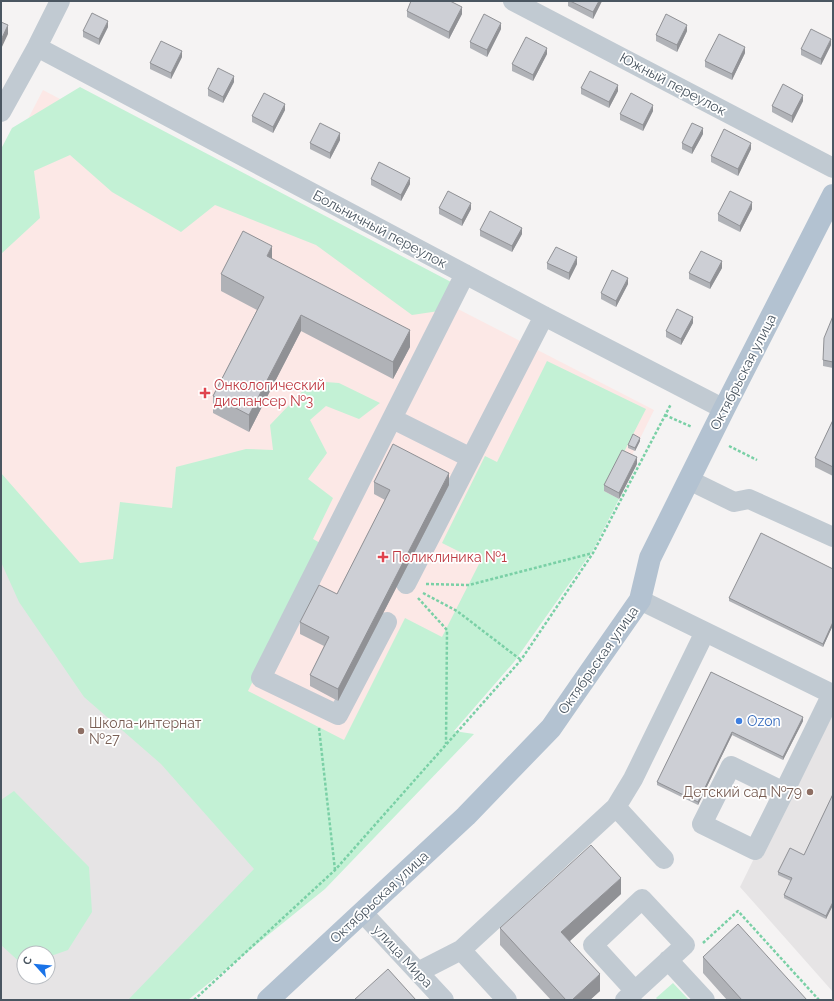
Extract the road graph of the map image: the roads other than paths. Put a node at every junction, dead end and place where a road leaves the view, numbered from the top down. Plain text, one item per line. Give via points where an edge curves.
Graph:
1 (60, 1) edge
2 (513, 1) edge
3 (38, 47) junction
4 (1, 112) edge
5 (833, 168) edge
6 (833, 195) edge
7 (465, 274) junction
8 (544, 316) junction
9 (724, 409) junction
10 (393, 419) junction
11 (471, 458) junction
12 (688, 480) junction
13 (833, 537) edge
14 (406, 584) road end
15 (640, 600) junction
16 (387, 622) dead end
17 (705, 632) junction
18 (784, 792) dead end
19 (616, 807) junction
20 (664, 859) dead end
21 (362, 912) junction
22 (461, 950) junction
23 (668, 960) junction
24 (418, 972) junction
25 (630, 996) edge
26 (268, 1000) edge
27 (444, 1000) edge
28 (507, 1000) edge
29 (705, 1000) edge

1 - 3 street
2 - 5 street, Южный переулок
3 - 4 street
3 - 7 street, Больничный переулок
6 - 9 main road, Октябрьская улица
7 - 8 street, Больничный переулок
7 - 10 street
8 - 9 street, Больничный переулок
8 - 11 street
9 - 12 main road, Октябрьская улица
10 - 11 street
10 - 16 street via 261,678 338,715
11 - 14 street
12 - 13 street via 734,502 749,499
12 - 15 main road, Октябрьская улица via 650,558
15 - 17 street
15 - 21 main road, Октябрьская улица via 551,728 466,816
17 - 18 street via 832,694
17 - 19 street via 633,779
19 - 20 street
19 - 22 street
21 - 24 street, улица Мира
21 - 26 main road, Октябрьская улица
22 - 24 street
22 - 28 street
23 - 25 street
23 - 25 street via 685,945 642,899 592,945
23 - 29 street
24 - 27 street, улица Мира

